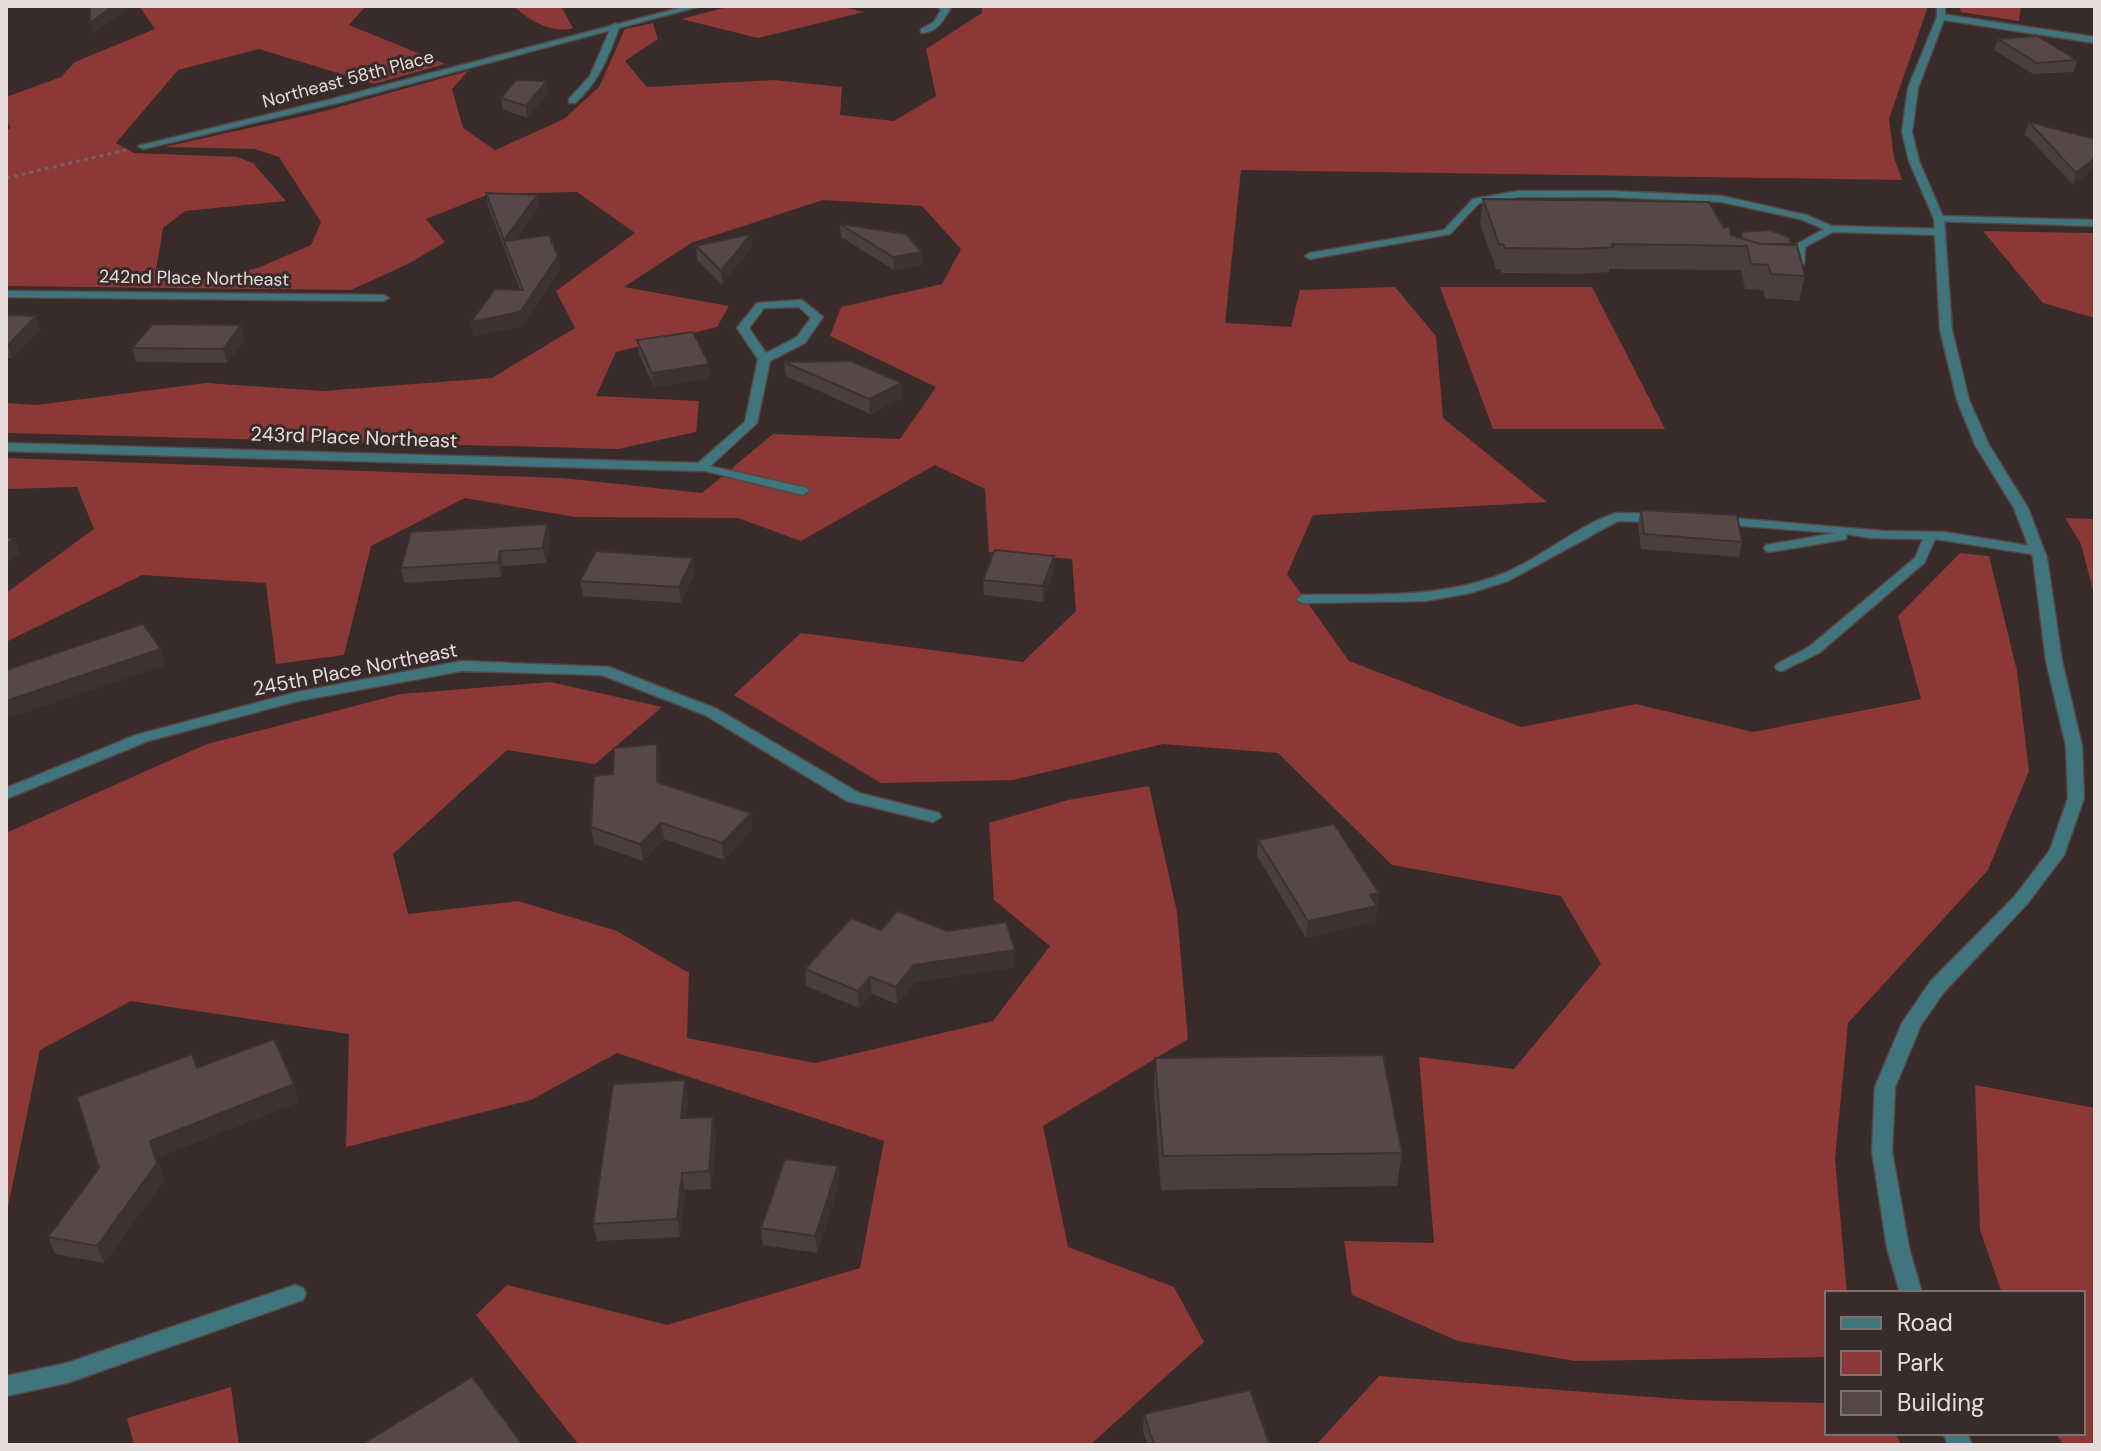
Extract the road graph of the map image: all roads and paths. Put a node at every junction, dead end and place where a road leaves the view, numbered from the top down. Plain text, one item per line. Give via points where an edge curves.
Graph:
1 (697, 6) edge
2 (942, 6) edge
3 (1941, 12) edge
4 (616, 25) junction
5 (924, 31) dead end
6 (2095, 40) edge
7 (572, 101) dead end
8 (143, 146) joint
9 (6, 178) edge
10 (2095, 223) edge
11 (1940, 226) junction
12 (1831, 229) junction
13 (1787, 241) edge
14 (1800, 246) junction
15 (1310, 256) dead end
16 (1777, 267) edge
17 (6, 294) edge
18 (383, 298) dead end
19 (764, 359) junction
20 (6, 447) edge
21 (701, 467) junction
22 (803, 491) dead end
23 (1675, 519) edge
24 (1704, 520) edge
25 (1879, 533) junction
26 (1931, 535) junction
27 (1770, 548) dead end
28 (2037, 551) junction
29 (1302, 599) dead end
30 (1782, 667) dead end
31 (6, 794) edge
32 (933, 817) dead end
33 (1910, 1291) edge
34 (295, 1294) dead end
35 (6, 1386) edge

1 - 4 street, Northeast 58th Place
2 - 5 street via 946,9 937,24
3 - 6 street
3 - 11 street via 1913,88 1907,132
4 - 7 lane via 604,59 585,91
4 - 8 street, Northeast 58th Place
8 - 9 path
10 - 11 street
11 - 12 lane
11 - 28 street via 1946,330 1963,400 1982,445 2021,508
12 - 14 lane
12 - 15 lane via 1722,199 1519,194 1476,201 1447,232
13 - 14 lane
14 - 16 lane via 1801,262
17 - 18 street, 242nd Place Northeast
19 - 19 street via 801,340 817,317 802,303 761,305 743,328
19 - 21 street via 751,423
20 - 21 street, 243rd Place Northeast
21 - 22 lane
23 - 29 lane via 1616,517 1504,578 1470,589 1426,597
24 - 25 lane
25 - 26 lane
25 - 27 lane
26 - 28 lane
26 - 30 lane via 1920,560 1814,650
28 - 33 street via 2074,746 2076,798 2058,851 2021,900 1937,987 1912,1023 1885,1087 1882,1151
31 - 32 street, 245th Place Northeast via 142,738 297,697 462,666 510,667 604,670 711,712 853,797
34 - 35 street via 67,1373

